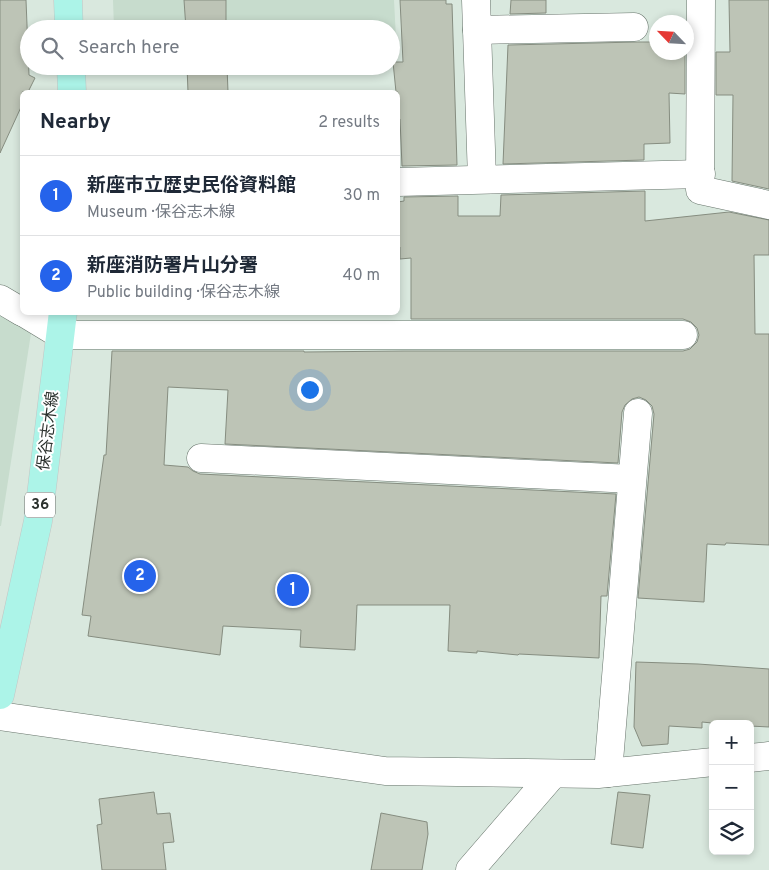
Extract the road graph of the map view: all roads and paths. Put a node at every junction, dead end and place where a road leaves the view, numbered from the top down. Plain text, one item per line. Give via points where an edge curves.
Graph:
1 (68, 0) edge
2 (476, 0) edge
3 (702, 0) edge
4 (69, 20) edge
5 (634, 27) dead end
6 (477, 30) junction
7 (71, 75) edge
8 (72, 90) edge
9 (701, 174) junction
10 (482, 180) junction
11 (400, 182) edge
12 (769, 205) edge
13 (0, 299) edge
14 (20, 310) edge
15 (33, 315) edge
16 (62, 324) edge
17 (683, 335) dead end
18 (638, 413) dead end
19 (201, 458) dead end
20 (632, 479) junction
21 (0, 695) edge
22 (0, 716) edge
23 (769, 756) edge
24 (754, 758) edge
25 (709, 762) edge
26 (608, 773) junction
27 (553, 774) junction
28 (470, 870) edge

1 - 4 main road
2 - 6 street
3 - 9 street
5 - 6 street
6 - 10 street
7 - 8 main road
9 - 10 street
9 - 12 street via 700,190
10 - 11 street
13 - 14 street
15 - 16 street
16 - 17 street
16 - 21 main road, 保谷志木線 / 36 via 38,521
18 - 20 street
19 - 20 street
20 - 26 street
22 - 27 street via 385,770
23 - 24 street
25 - 26 street
26 - 27 street
27 - 28 street

